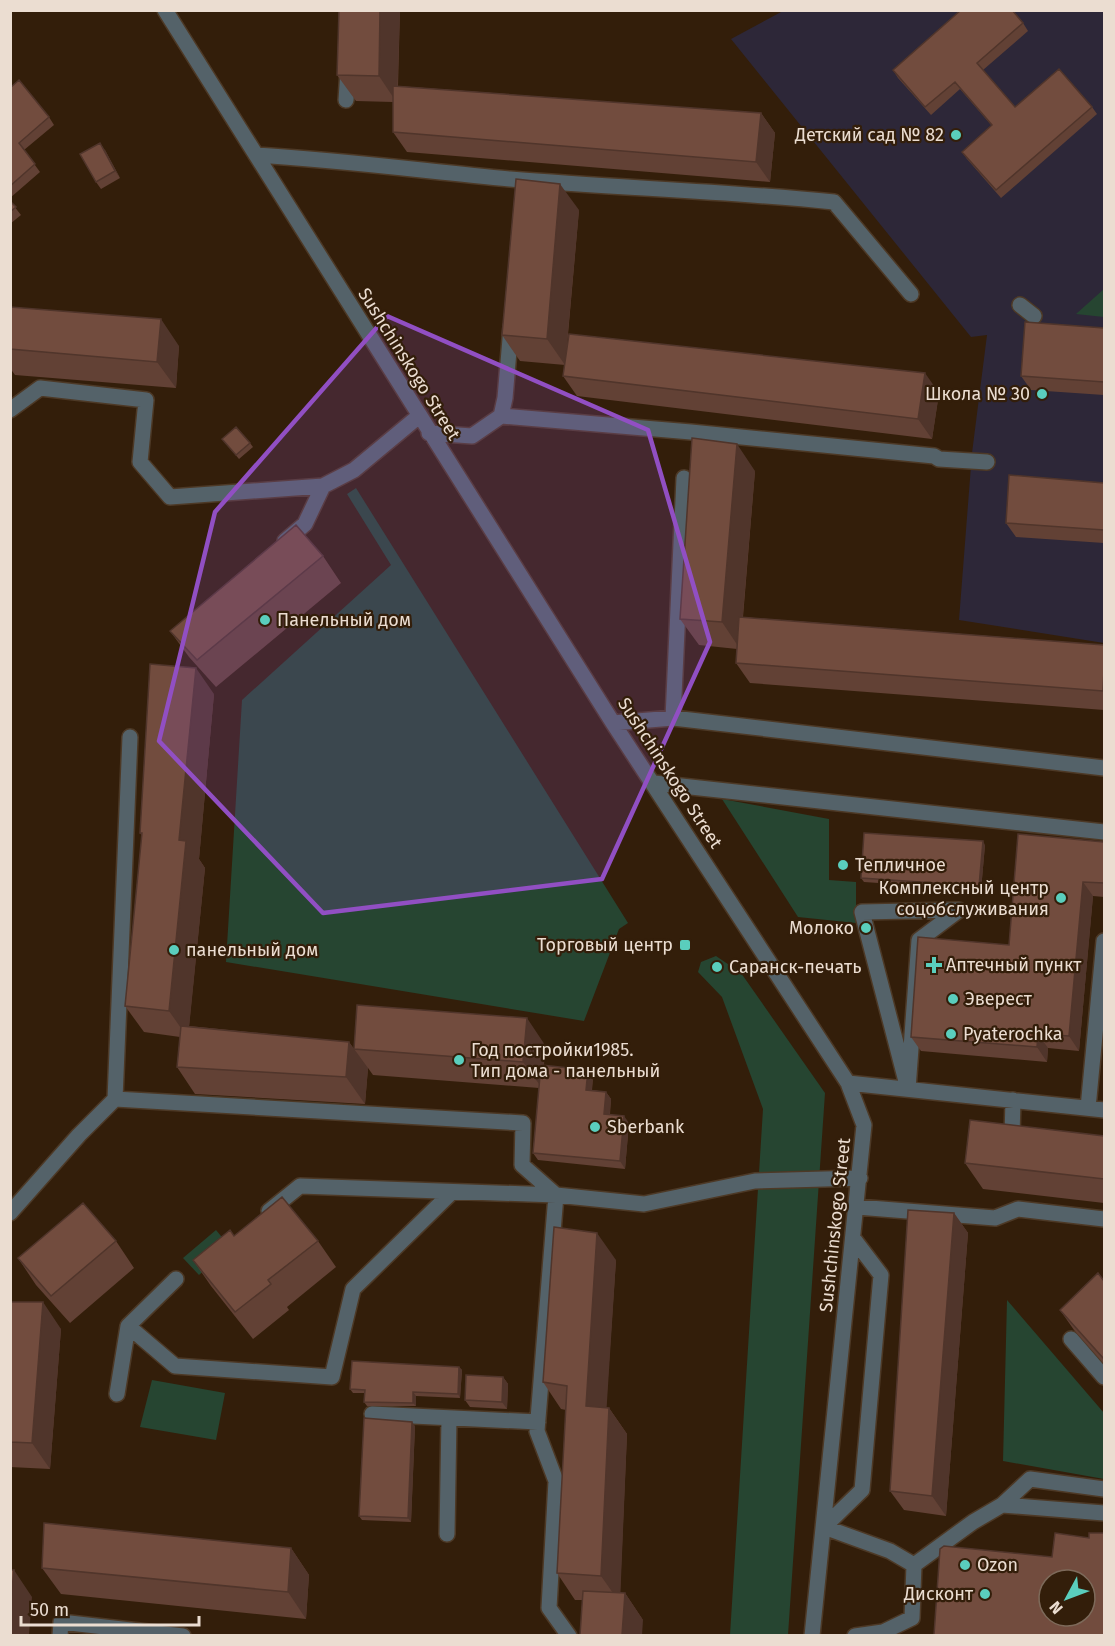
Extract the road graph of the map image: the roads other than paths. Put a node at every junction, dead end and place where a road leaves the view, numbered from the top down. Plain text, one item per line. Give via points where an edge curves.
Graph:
1 (165, 10) edge
2 (348, 55) edge
3 (346, 100) edge
4 (256, 155) junction
5 (911, 294) dead end
6 (1020, 305) dead end
7 (512, 316) edge
8 (1034, 316) dead end
9 (10, 410) edge
10 (419, 416) junction
11 (501, 416) junction
12 (429, 433) junction
13 (987, 462) dead end
14 (684, 478) dead end
15 (323, 486) junction
16 (269, 555) edge
17 (673, 718) junction
18 (613, 723) junction
19 (130, 737) dead end
20 (1104, 768) edge
21 (654, 783) junction
22 (1104, 832) edge
23 (1104, 941) edge
24 (848, 1083) junction
25 (908, 1089) junction
26 (115, 1098) junction
27 (1013, 1100) junction
28 (1088, 1108) junction
29 (1104, 1110) edge
30 (1012, 1136) edge
31 (860, 1178) junction
32 (452, 1193) junction
33 (556, 1196) junction
34 (857, 1208) junction
35 (10, 1213) edge
36 (1104, 1219) edge
37 (254, 1224) edge
38 (853, 1238) junction
39 (176, 1279) dead end
40 (128, 1326) junction
41 (1071, 1339) edge
42 (1104, 1377) edge
43 (117, 1394) dead end
44 (372, 1414) dead end
45 (449, 1418) junction
46 (538, 1422) junction
47 (1104, 1489) edge
48 (1002, 1505) junction
49 (1104, 1513) edge
50 (824, 1527) junction
51 (447, 1534) dead end
52 (914, 1565) junction
53 (60, 1635) edge
54 (183, 1635) edge
55 (569, 1635) edge
56 (812, 1635) edge
57 (855, 1635) edge

1 - 4 street, Sushchinskogo Street
2 - 3 street
4 - 5 street via 512,179 834,202
4 - 10 street, Sushchinskogo Street
6 - 8 street
7 - 11 street
9 - 15 street via 40,388 146,400 140,462 170,497
10 - 12 street, Sushchinskogo Street
10 - 15 street via 354,470
11 - 12 street via 472,436
11 - 13 street
12 - 18 street, Sushchinskogo Street
14 - 17 street
15 - 16 street via 305,524
17 - 18 street
17 - 20 street
18 - 21 street, Sushchinskogo Street
19 - 26 street
21 - 22 street
21 - 24 street, Sushchinskogo Street
23 - 28 street
24 - 25 street
24 - 31 street, Sushchinskogo Street via 864,1125
25 - 25 street via 919,940 959,910 862,912
25 - 27 street
26 - 33 street via 523,1123 522,1165
26 - 35 street
27 - 28 street
27 - 30 street
28 - 29 street
31 - 33 street via 755,1181 645,1204
31 - 34 street, Sushchinskogo Street
32 - 33 street
32 - 37 street via 300,1186
32 - 40 street via 353,1289 332,1377 175,1366
33 - 46 street
34 - 36 street via 995,1218 1018,1209
34 - 38 street, Sushchinskogo Street
38 - 50 street, Sushchinskogo Street
38 - 50 street via 881,1275 862,1490
39 - 40 street
40 - 43 street
41 - 42 street
44 - 45 street
45 - 46 street
45 - 51 street
46 - 55 street via 537,1431 556,1481 549,1608
47 - 48 street via 1030,1479
48 - 49 street
48 - 52 street
50 - 52 street via 891,1551
50 - 56 street, Sushchinskogo Street
52 - 57 street via 912,1618 883,1632
53 - 54 street via 61,1623

